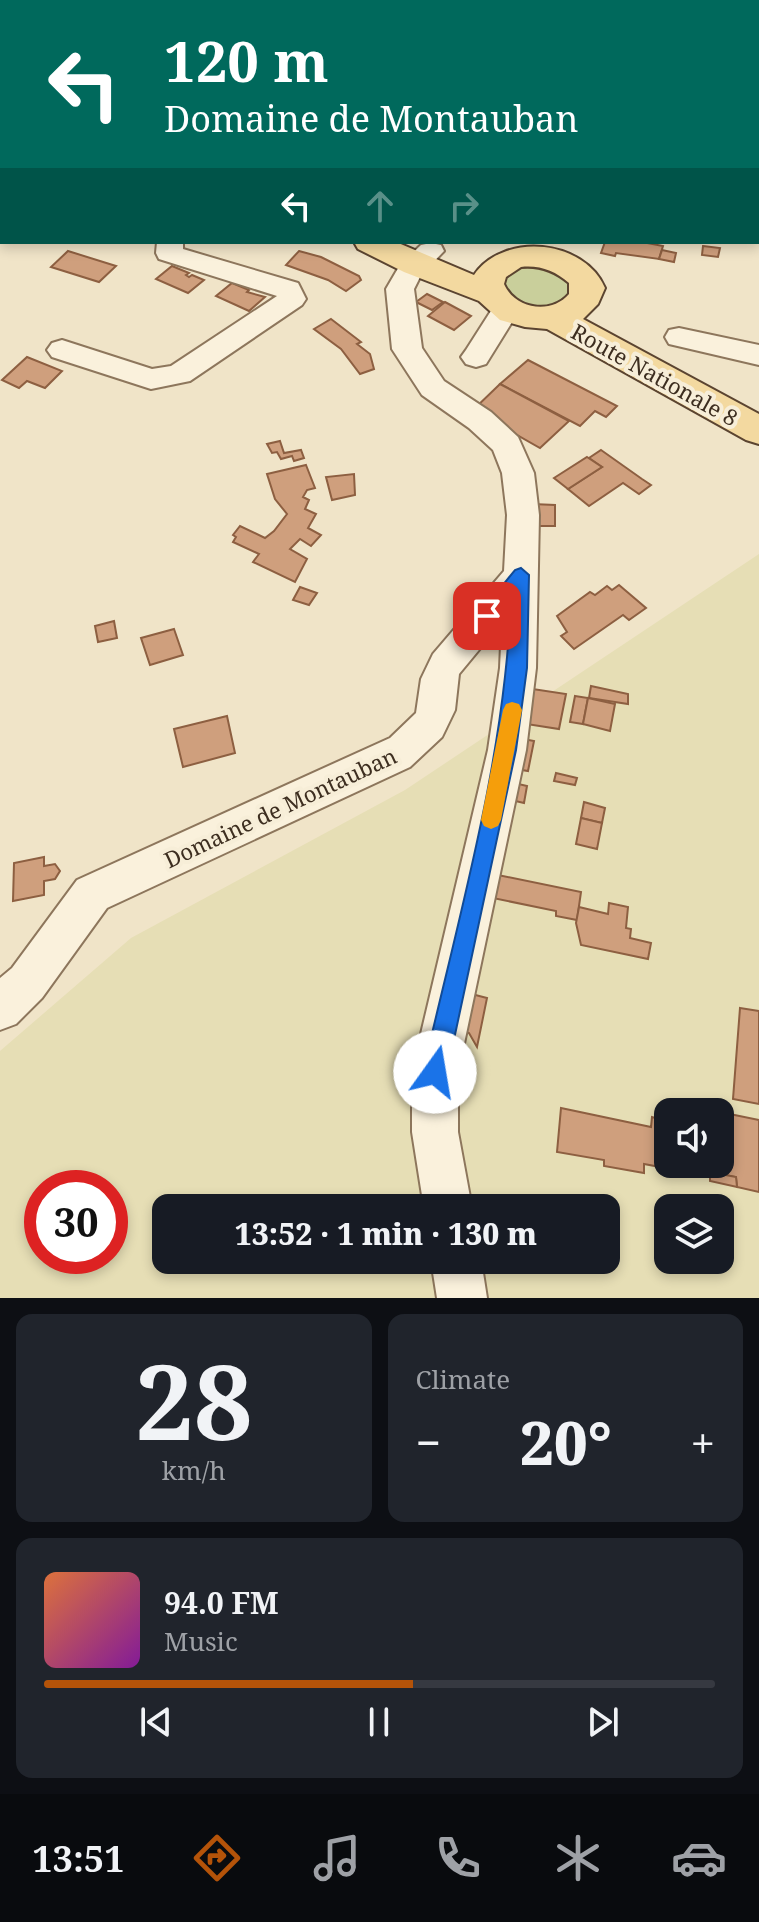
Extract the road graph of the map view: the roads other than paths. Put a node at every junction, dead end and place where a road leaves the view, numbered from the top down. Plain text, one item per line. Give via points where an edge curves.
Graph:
1 (170, 244) edge
2 (378, 244) edge
3 (412, 252) edge
4 (554, 260) edge
5 (497, 301) junction
6 (551, 316) junction
7 (679, 337) dead end
8 (62, 350) dead end
9 (759, 355) edge
10 (476, 357) dead end
11 (759, 424) edge
12 (759, 431) edge
13 (521, 575) junction
14 (0, 1008) edge
15 (446, 1194) edge
16 (458, 1274) edge
17 (462, 1298) edge

1 - 8 street via 169,253 288,289 292,299 166,378 151,379
2 - 3 main road
3 - 4 main road
3 - 5 main road
3 - 13 street via 400,289 407,349 433,388 507,445 518,473 523,515
4 - 5 main road via 501,264 488,277
4 - 6 main road via 566,313
4 - 11 main road, Route Nationale 8 via 604,324
5 - 6 main road via 535,317
5 - 10 street
6 - 12 main road, Route Nationale 8
7 - 9 street
13 - 14 street, Domaine de Montauban via 446,664 437,681 435,718 421,737 396,755 92,894 27,983
13 - 15 street via 518,668 507,750 435,1072 435,1132
16 - 17 street

